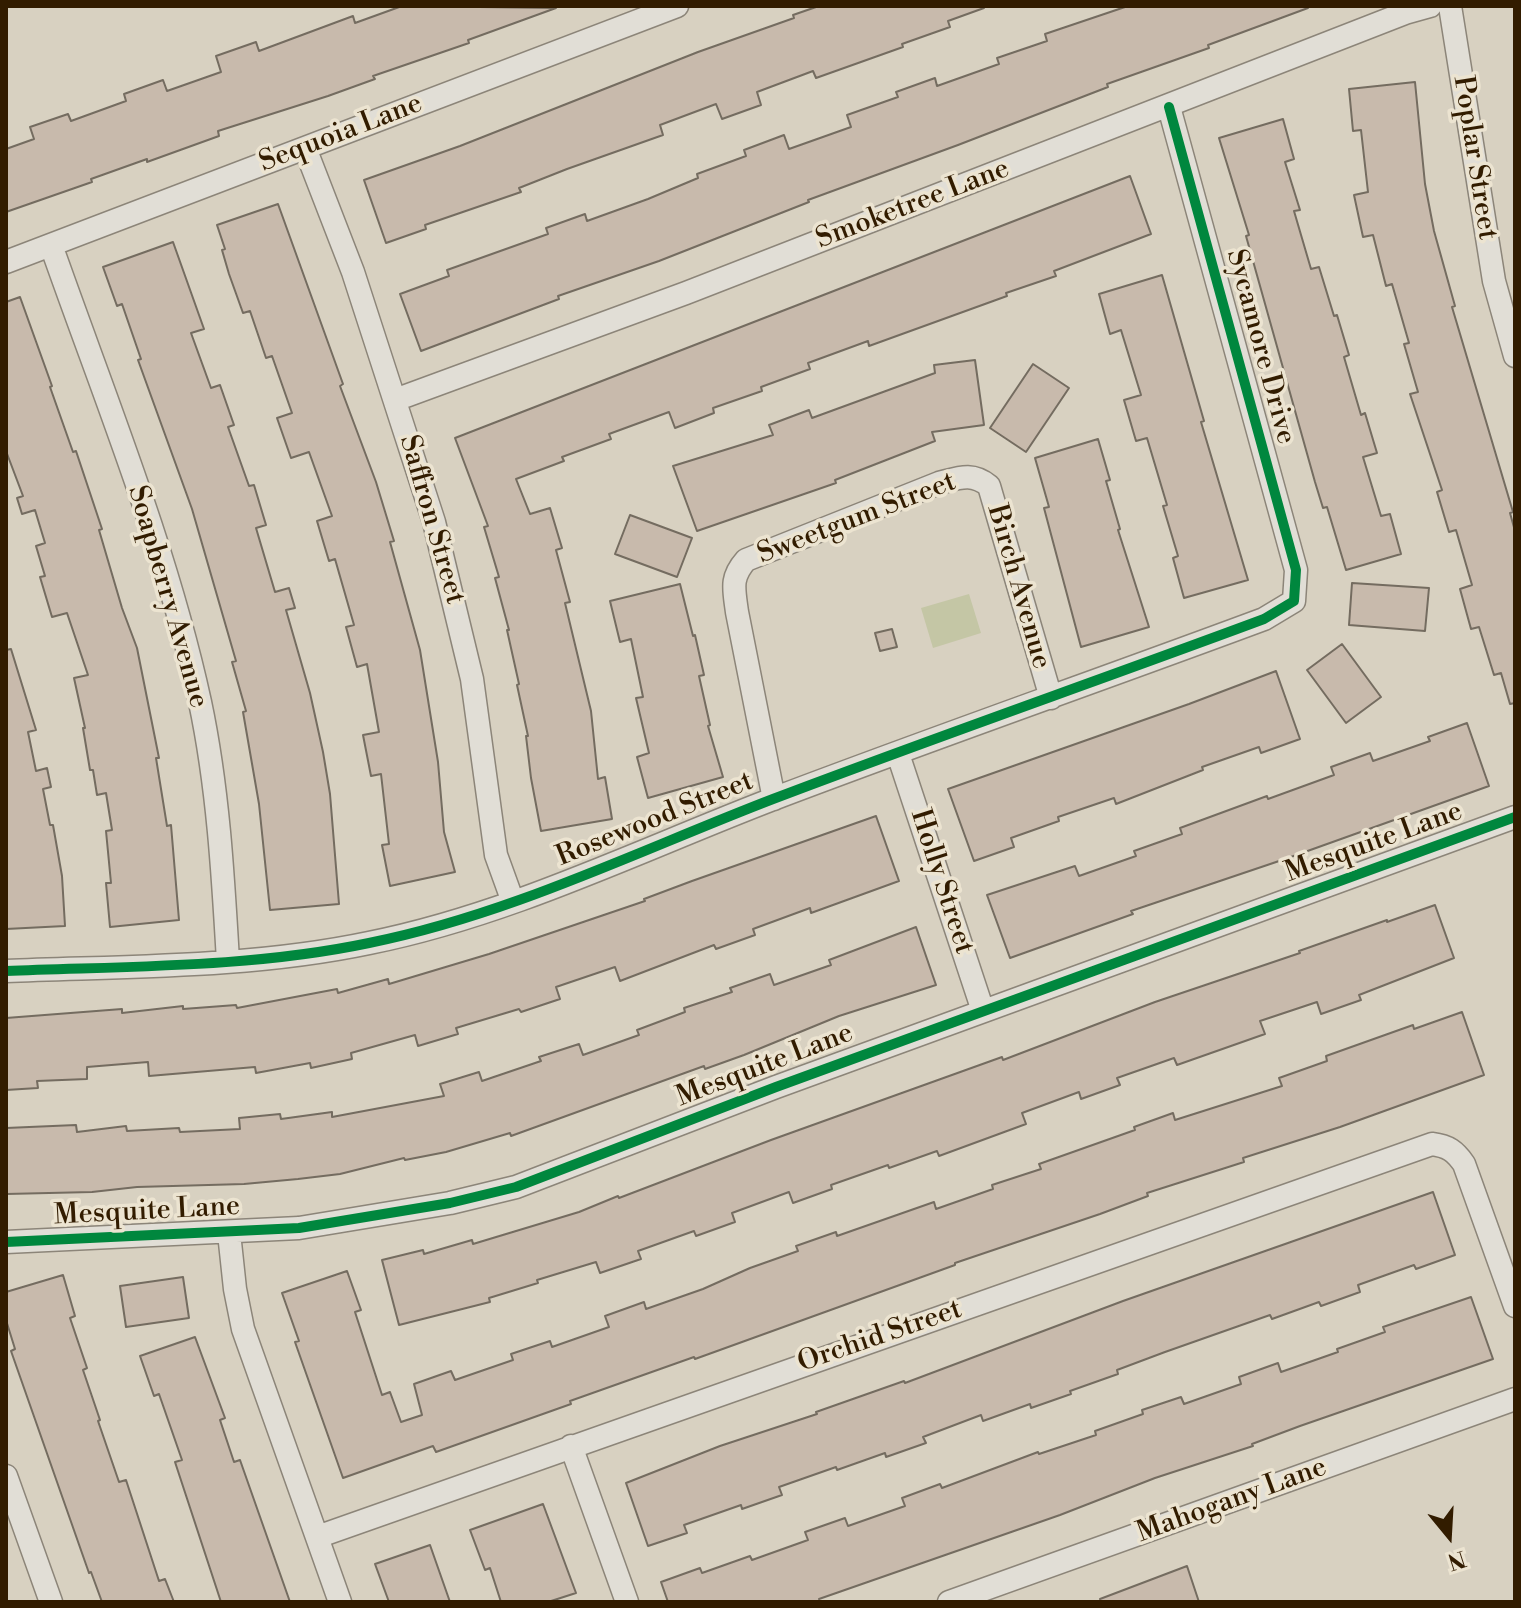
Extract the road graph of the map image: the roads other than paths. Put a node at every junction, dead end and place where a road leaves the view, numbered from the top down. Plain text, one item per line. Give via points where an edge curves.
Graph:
1 (677, 6) edge
2 (1430, 6) edge
3 (1450, 6) edge
4 (1169, 107) junction
5 (305, 148) junction
6 (51, 245) junction
7 (6, 262) edge
8 (1515, 356) edge
9 (395, 400) junction
10 (980, 479) joint
11 (1294, 601) joint
12 (1051, 698) junction
13 (898, 754) junction
14 (774, 799) junction
15 (1515, 817) edge
16 (513, 902) junction
17 (228, 961) junction
18 (6, 971) edge
19 (983, 1011) junction
20 (229, 1233) junction
21 (6, 1242) edge
22 (1515, 1306) edge
23 (1515, 1399) edge
24 (571, 1446) junction
25 (6, 1476) edge
26 (317, 1537) junction
27 (51, 1602) edge
28 (340, 1602) edge
29 (627, 1602) edge
30 (949, 1602) edge

1 - 5 street, Sequoia Lane
2 - 4 street, Smoketree Lane
3 - 8 street, Poplar Street via 1494,281
4 - 9 street, Smoketree Lane
4 - 11 street, Sycamore Drive via 1296,570
5 - 6 street, Sequoia Lane
5 - 9 street, Saffron Street
6 - 7 street, Sequoia Lane
6 - 17 street, Soapberry Avenue via 160,555 200,702 221,850
9 - 16 street, Saffron Street via 454,598 483,745 496,855
10 - 12 street, Birch Avenue via 989,486
10 - 14 street, Sweetgum Street via 939,483 746,560 737,571 737,612
11 - 12 street, Rosewood Street via 1264,619
12 - 13 street, Rosewood Street
13 - 14 street, Rosewood Street
13 - 19 street, Holly Street
14 - 16 street, Rosewood Street
15 - 19 street, Mesquite Lane
16 - 17 street, Rosewood Street via 368,944
17 - 18 street, Rosewood Street
19 - 20 street, Mesquite Lane via 516,1187 374,1218
20 - 21 street, Mesquite Lane
20 - 26 street via 243,1329
22 - 24 street, Orchid Street via 1464,1164 1456,1152 1432,1144
23 - 30 street, Mahogany Lane
24 - 26 street, Orchid Street
24 - 29 street
25 - 27 street
26 - 28 street

